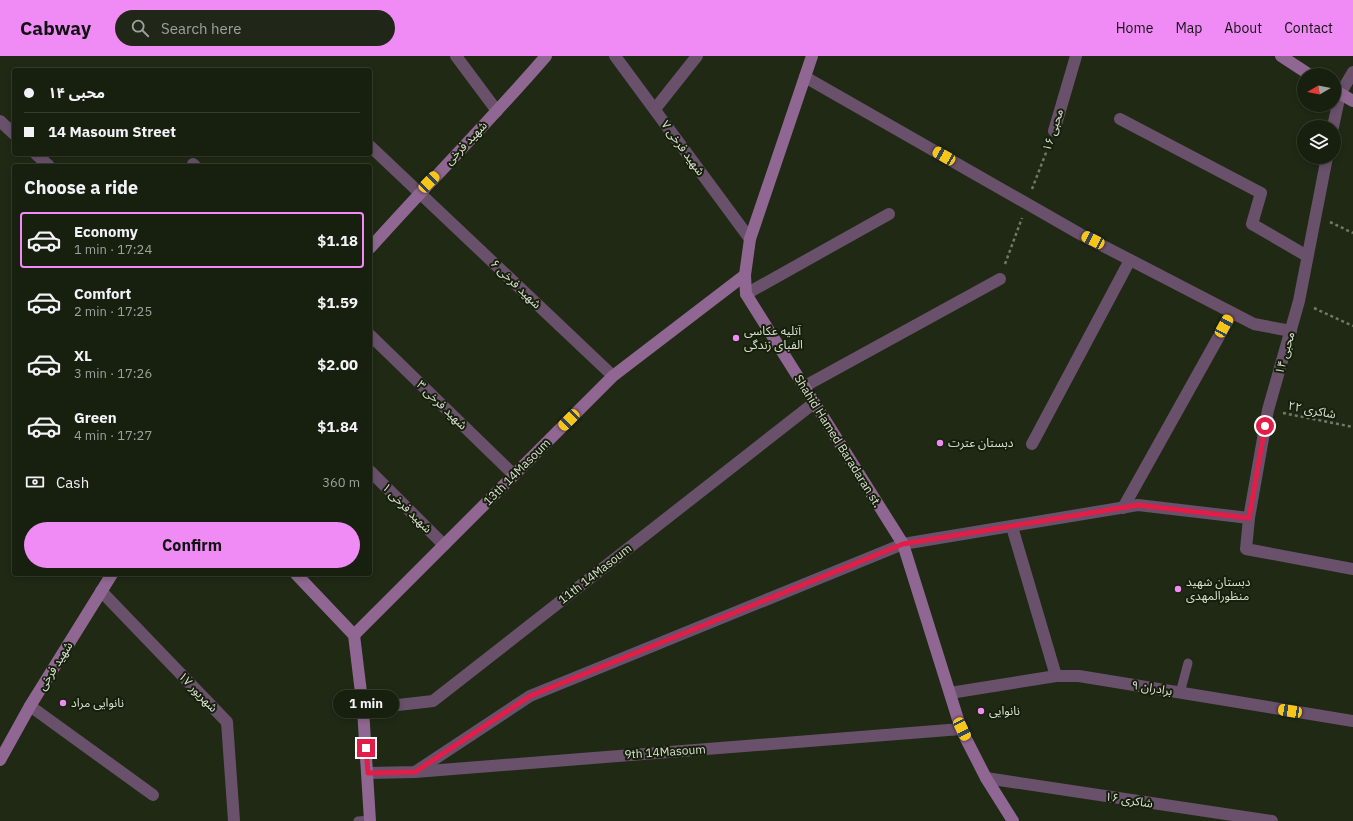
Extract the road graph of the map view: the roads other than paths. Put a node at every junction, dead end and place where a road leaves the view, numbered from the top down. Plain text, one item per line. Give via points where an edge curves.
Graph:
1 (456, 56) edge
2 (546, 56) edge
3 (615, 56) edge
4 (697, 56) edge
5 (812, 56) edge
6 (1076, 56) edge
7 (1281, 56) edge
8 (1299, 68) edge
9 (1353, 72) edge
10 (805, 77) junction
11 (1341, 87) edge
12 (1341, 94) edge
13 (1353, 102) edge
14 (655, 109) junction
15 (497, 111) junction
16 (1120, 119) dead end
17 (0, 121) edge
18 (1054, 131) road end
19 (12, 132) edge
20 (372, 148) edge
21 (38, 156) edge
22 (47, 164) edge
23 (1325, 164) edge
24 (419, 192) junction
25 (889, 214) dead end
26 (750, 239) junction
27 (372, 244) edge
28 (1307, 256) junction
29 (1130, 260) junction
30 (745, 275) junction
31 (1000, 279) road end
32 (746, 294) junction
33 (1232, 313) junction
34 (1291, 331) junction
35 (372, 337) edge
36 (613, 376) junction
37 (805, 386) junction
38 (814, 403) junction
39 (1032, 444) dead end
40 (372, 473) edge
41 (514, 475) junction
42 (1123, 508) junction
43 (1249, 518) junction
44 (1012, 527) junction
45 (903, 544) junction
46 (444, 545) junction
47 (1353, 569) edge
48 (111, 576) edge
49 (298, 576) edge
50 (101, 591) junction
51 (354, 635) junction
52 (1188, 663) dead end
53 (1056, 676) junction
54 (1180, 692) junction
55 (950, 693) junction
56 (30, 706) junction
57 (362, 709) junction
58 (1353, 721) edge
59 (962, 729) junction
60 (0, 760) edge
61 (415, 772) junction
62 (368, 773) junction
63 (986, 778) junction
64 (153, 795) dead end
65 (234, 821) edge
66 (366, 821) edge
67 (1013, 821) edge
68 (1272, 821) edge

1 - 15 street
2 - 15 street, شهید فرخی
3 - 14 street, شهید فرخی ۷
4 - 14 street
5 - 10 street, Shahid Hamed Baradaran st.
6 - 18 street, محبی ۱۶
7 - 8 street
9 - 11 street
10 - 26 street, Shahid Hamed Baradaran st.
10 - 29 street
12 - 13 street
14 - 26 street, شهید فرخی ۷
15 - 24 street, شهید فرخی
16 - 28 street via 1261,194 1252,224
17 - 19 street
20 - 24 street, شهید فرخی ۶
21 - 22 street
23 - 28 street, محبی ۱۴
24 - 27 street, شهید فرخی
24 - 36 street, شهید فرخی ۶
25 - 32 street
26 - 30 street, Shahid Hamed Baradaran st.
28 - 34 street, محبی ۱۴
29 - 33 street
29 - 39 street
30 - 32 street, Shahid Hamed Baradaran st.
30 - 36 street, 13th 14Masoum
31 - 37 street
32 - 37 street, Shahid Hamed Baradaran st.
33 - 34 street via 1254,324
33 - 42 street
34 - 43 street, محبی ۱۴ via 1268,410
35 - 41 street, شهید فرخی ۳
36 - 41 street, 13th 14Masoum
37 - 38 street, Shahid Hamed Baradaran st.
38 - 45 street, Shahid Hamed Baradaran st.
38 - 57 street, 11th 14Masoum via 433,701
40 - 46 street, شهید فرخی ۱
41 - 46 street, 13th 14Masoum
42 - 43 street via 1138,505
42 - 44 street
43 - 47 street, محبی ۱۴ via 1246,549
44 - 45 street
44 - 53 street
45 - 55 street, Shahid Hamed Baradaran st.
45 - 61 street via 530,696
46 - 51 street, 13th 14Masoum
48 - 50 street, شهید فرخی
49 - 51 street
50 - 56 street, شهید فرخی
50 - 65 street, ۱۷ شهریور via 227,722
51 - 57 street
52 - 54 lane
53 - 54 street, برادران ۹ via 1078,676
53 - 55 street, برادران ۹
54 - 58 street, برادران ۹
55 - 59 street, Shahid Hamed Baradaran st.
56 - 60 street, شهید فرخی
56 - 64 street
57 - 62 street
59 - 61 street, 9th 14Masoum
59 - 63 street, Shahid Hamed Baradaran st.
61 - 62 street, 9th 14Masoum
62 - 66 street
63 - 67 street, Shahid Hamed Baradaran st.
63 - 68 street, شاکری ۱۶

